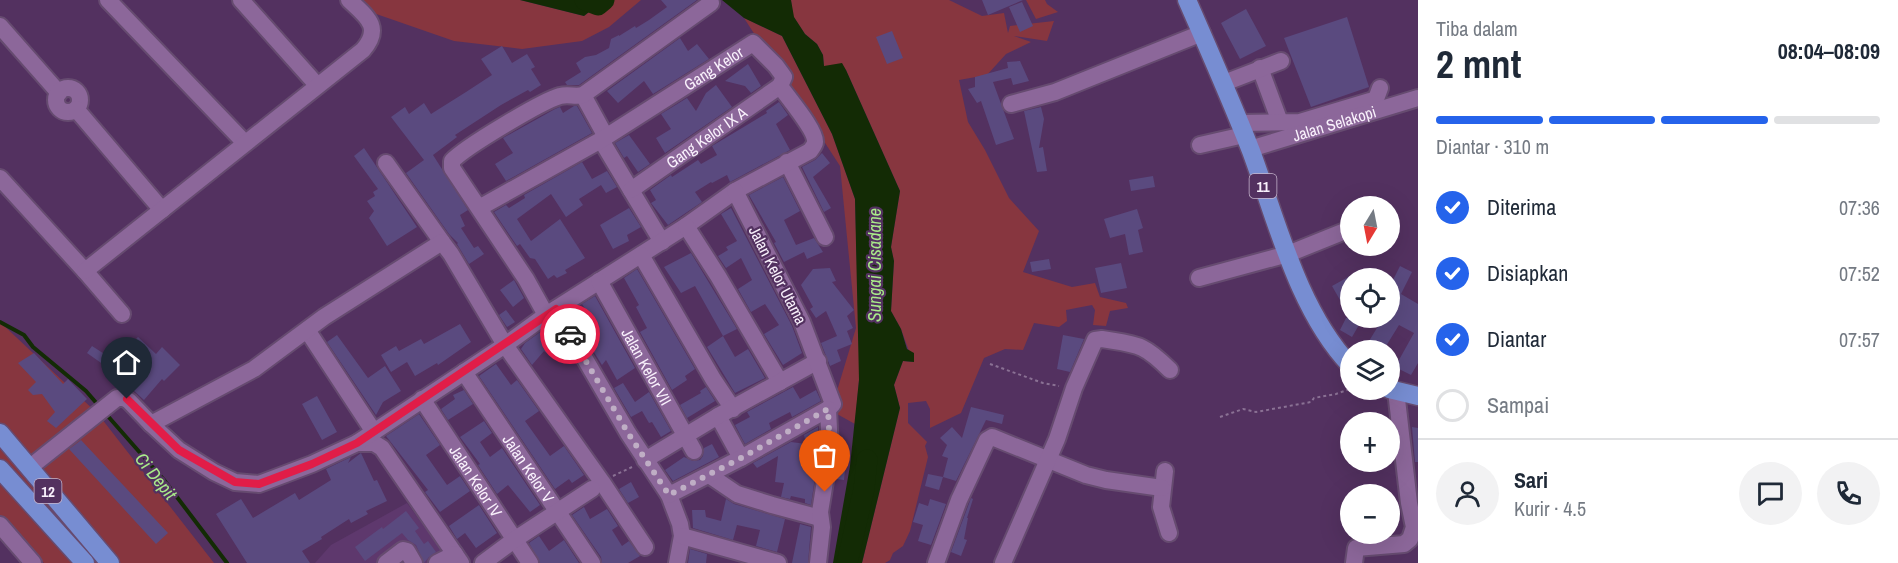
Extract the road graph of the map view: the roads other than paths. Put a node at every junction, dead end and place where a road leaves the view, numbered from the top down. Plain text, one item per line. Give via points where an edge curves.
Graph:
1 (108, 0) edge
2 (241, 0) edge
3 (349, 0) edge
4 (1187, 0) edge
5 (711, 3) dead end
6 (0, 26) edge
7 (1202, 33) junction
8 (1281, 61) dead end
9 (1260, 68) junction
10 (1224, 83) junction
11 (317, 85) junction
12 (780, 86) junction
13 (1380, 88) dead end
14 (583, 95) junction
15 (1418, 98) edge
16 (1011, 104) dead end
17 (1280, 122) junction
18 (1244, 136) junction
19 (604, 139) junction
20 (245, 143) junction
21 (1200, 145) dead end
22 (787, 162) junction
23 (386, 163) dead end
24 (0, 178) edge
25 (632, 190) junction
26 (735, 191) junction
27 (479, 208) junction
28 (162, 210) junction
29 (686, 226) junction
30 (1340, 233) edge
31 (825, 237) dead end
32 (442, 242) junction
33 (662, 242) junction
34 (1288, 254) junction
35 (641, 255) junction
36 (85, 271) junction
37 (1199, 278) dead end
38 (599, 281) junction
39 (551, 312) junction
40 (122, 314) dead end
41 (307, 330) junction
42 (506, 345) junction
43 (1340, 354) edge
44 (818, 361) junction
45 (1170, 370) dead end
46 (464, 372) junction
47 (780, 382) junction
48 (1400, 392) edge
49 (1418, 396) edge
50 (422, 399) junction
51 (1394, 400) edge
52 (828, 409) junction
53 (725, 412) junction
54 (151, 424) junction
55 (374, 432) junction
56 (0, 433) edge
57 (685, 435) junction
58 (357, 443) junction
59 (694, 451) dead end
60 (741, 458) junction
61 (645, 460) junction
62 (1047, 460) junction
63 (29, 468) junction
64 (1165, 471) dead end
65 (709, 475) junction
66 (6, 476) edge
67 (597, 485) junction
68 (1162, 488) junction
69 (669, 495) junction
70 (558, 510) junction
71 (820, 518) junction
72 (0, 525) edge
73 (1169, 533) dead end
74 (682, 536) junction
75 (514, 540) junction
76 (718, 546) junction
77 (645, 547) dead end
78 (97, 548) junction
79 (458, 558) edge
80 (81, 562) edge
81 (770, 562) edge
82 (1006, 562) edge
83 (33, 563) edge
84 (110, 563) edge
85 (386, 563) edge
86 (414, 563) edge
87 (437, 563) edge
88 (483, 563) edge
89 (530, 563) edge
90 (592, 563) edge
91 (677, 563) edge
92 (714, 563) edge
93 (818, 563) edge
94 (936, 563) edge
95 (1354, 563) edge

1 - 20 street
2 - 11 street
3 - 11 street via 369,18 372,36 363,50
4 - 7 main road, 11
5 - 14 street
6 - 28 street via 59,93 68,88 76,92 80,99 76,109
7 - 10 main road, 11
7 - 16 street via 1055,92
8 - 9 street
9 - 10 street
9 - 17 street
10 - 18 main road, 11
11 - 20 street
12 - 19 street, Gang Kelor via 780,71 753,43
12 - 22 street, Gang Kelor via 815,138 810,151
12 - 25 street, Gang Kelor IX A
13 - 17 street via 1376,99 1370,102 1300,122
14 - 19 street
14 - 27 street via 546,102 455,158 452,168
15 - 18 street, Jalan Selakopi
17 - 18 street
18 - 21 street
18 - 34 main road, 11
19 - 25 street
19 - 27 street, Gang Kelor
20 - 28 street
22 - 26 street, Gang Kelor
22 - 31 street
23 - 32 street
24 - 36 street
25 - 33 street
26 - 29 street, Gang Kelor
26 - 44 street, Jalan Kelor Utama
27 - 39 street
28 - 36 street
29 - 33 street, Gang Kelor
29 - 47 street
30 - 34 street
32 - 41 street
32 - 42 street
33 - 35 street, Gang Kelor
34 - 37 street
34 - 43 main road, 11 via 1317,321
35 - 38 street, Gang Kelor
35 - 53 street via 713,379
36 - 40 street
38 - 39 street, Gang Kelor
38 - 57 street, Jalan Kelor VII
39 - 42 street, Gang Kelor
39 - 61 street
41 - 54 street via 254,369
41 - 55 street
42 - 46 street, Gang Kelor
42 - 67 street
44 - 47 street
44 - 52 street, Jalan Kelor Utama via 832,404
45 - 62 street via 1142,346 1097,339
46 - 50 street, Gang Kelor
46 - 70 street, Jalan Kelor V
47 - 53 street
48 - 49 main road
50 - 55 street, Gang Kelor
50 - 75 street, Jalan Kelor IV
51 - 95 street via 1414,527 1404,544 1356,548
52 - 60 street
52 - 71 street via 830,450
53 - 57 street
53 - 60 street
54 - 58 street, Gang Kelor via 179,450 214,472 244,484 259,484
54 - 63 street, Gang Kelor via 129,401 117,399
55 - 58 street, Gang Kelor
56 - 63 main road, 12
57 - 59 street, Jalan Kelor VII
57 - 61 street
58 - 79 street via 374,443 382,448
60 - 65 street
61 - 69 street
62 - 68 street via 1097,478
62 - 82 street
62 - 94 street via 990,438 959,500
63 - 66 main road
63 - 78 main road, 12
64 - 68 street
65 - 69 street
65 - 71 street via 737,494
66 - 80 main road, 12
67 - 70 street
67 - 77 street
68 - 73 street via 1161,507
69 - 74 street
70 - 75 street
70 - 90 street, Jalan Kelor V
71 - 93 street
72 - 83 street
74 - 76 street
74 - 91 street
75 - 88 street
75 - 89 street, Jalan Kelor IV
76 - 81 street
76 - 92 street
78 - 80 street
78 - 84 main road, 12
79 - 87 street
85 - 86 street via 403,550

